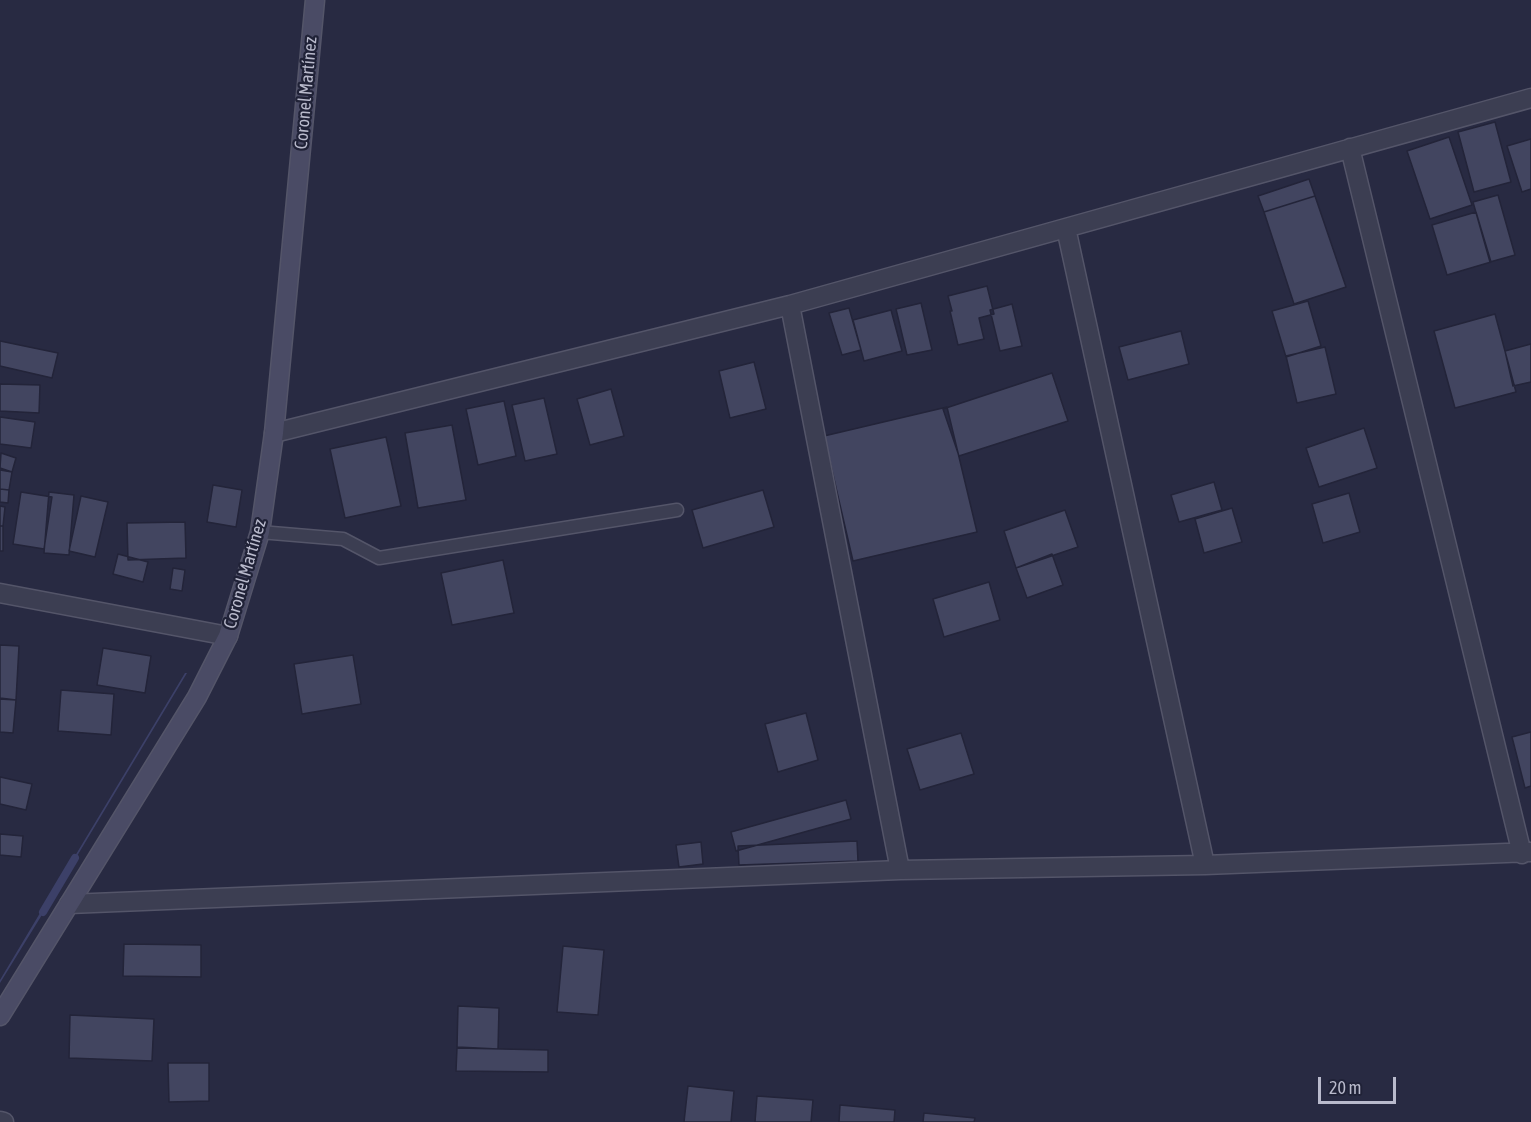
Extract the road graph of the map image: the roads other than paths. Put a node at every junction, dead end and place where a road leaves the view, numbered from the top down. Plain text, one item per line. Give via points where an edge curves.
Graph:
1 (315, 0) edge
2 (1531, 98) edge
3 (1350, 148) junction
4 (1066, 228) junction
5 (790, 305) junction
6 (274, 433) junction
7 (677, 510) dead end
8 (260, 532) junction
9 (0, 593) edge
10 (228, 636) junction
11 (1527, 853) edge
12 (1205, 865) junction
13 (900, 870) junction
14 (69, 904) junction
15 (0, 1016) edge

1 - 6 main road, Coronel Martínez
2 - 3 street
3 - 4 street
3 - 11 street
4 - 5 street
4 - 12 street
5 - 6 street
5 - 13 street
6 - 8 main road, Coronel Martínez
7 - 8 lane via 379,558 343,538
8 - 10 main road, Coronel Martínez
9 - 10 street
10 - 14 main road, Coronel Martínez via 197,697
11 - 12 street
12 - 13 street
13 - 14 street
14 - 15 main road, Coronel Martínez

